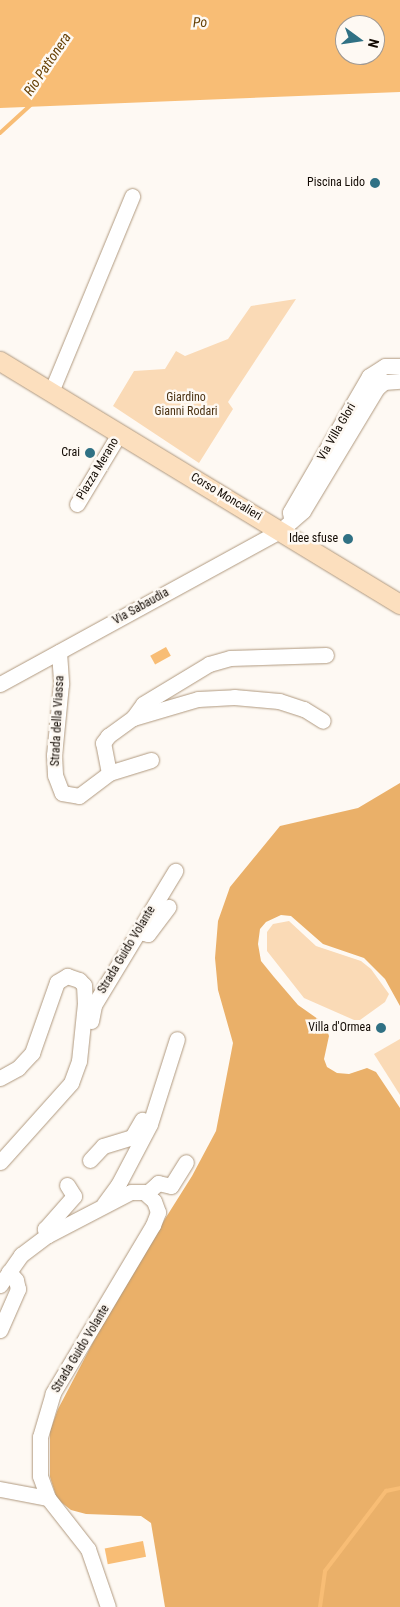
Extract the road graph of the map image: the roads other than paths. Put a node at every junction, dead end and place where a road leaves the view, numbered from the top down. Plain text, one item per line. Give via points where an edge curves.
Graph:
1 (132, 196) dead end
2 (0, 361) edge
3 (400, 366) edge
4 (400, 380) edge
5 (51, 392) junction
6 (119, 434) junction
7 (77, 504) dead end
8 (286, 524) junction
9 (400, 604) edge
10 (60, 652) junction
11 (326, 655) dead end
12 (0, 684) edge
13 (133, 718) junction
14 (323, 721) dead end
15 (151, 760) dead end
16 (114, 770) junction
17 (90, 799) dead end
18 (175, 871) dead end
19 (168, 907) dead end
20 (138, 932) junction
21 (177, 1039) dead end
22 (80, 1058) junction
23 (0, 1078) edge
24 (154, 1116) junction
25 (90, 1160) dead end
26 (0, 1162) edge
27 (186, 1162) dead end
28 (67, 1185) dead end
29 (148, 1193) junction
30 (103, 1205) junction
31 (48, 1235) junction
32 (8, 1272) junction
33 (0, 1285) edge
34 (0, 1330) edge
35 (0, 1489) edge
36 (48, 1498) junction
37 (108, 1607) edge

1 - 5 street
2 - 5 main road, Corso Moncalieri
3 - 8 street, Via Villa Glori via 385,366 369,376
4 - 8 street, Via Villa Glori via 384,382 377,388 303,511
5 - 6 main road, Corso Moncalieri
6 - 7 street, Piazza Merano
6 - 8 main road, Corso Moncalieri
8 - 9 main road, Corso Moncalieri
8 - 10 street, Via Sabaudia
10 - 12 street, Via Sabaudia
10 - 16 street, Strada della Viassa via 61,684 54,755 58,789 66,795 79,796
11 - 13 street via 230,658 210,664 143,704
13 - 14 street via 198,699 234,697 285,703
13 - 16 street via 104,739
15 - 16 street, Strada della Viassa
16 - 17 street via 118,777
18 - 20 street, Strada Guido Volante
19 - 20 street via 148,934
20 - 22 street, Strada Guido Volante via 92,1011 88,1051
21 - 24 street
22 - 23 street, Strada Guido Volante via 86,992 79,980 67,976 52,989 32,1053 18,1068
22 - 26 street, Strada Guido Volante via 71,1083 60,1100
24 - 25 street via 147,1113 132,1137 103,1146
24 - 30 street via 118,1186
27 - 29 street via 171,1186 158,1183
28 - 31 street via 74,1196 45,1229
29 - 30 street via 131,1192
29 - 36 street, Strada Guido Volante via 157,1215 105,1310 62,1376 46,1415 39,1456 40,1476
30 - 31 street
31 - 32 street via 21,1254
32 - 33 street
32 - 34 street via 16,1280 18,1289
35 - 36 street
36 - 37 street, Strada Guido Volante via 88,1548

